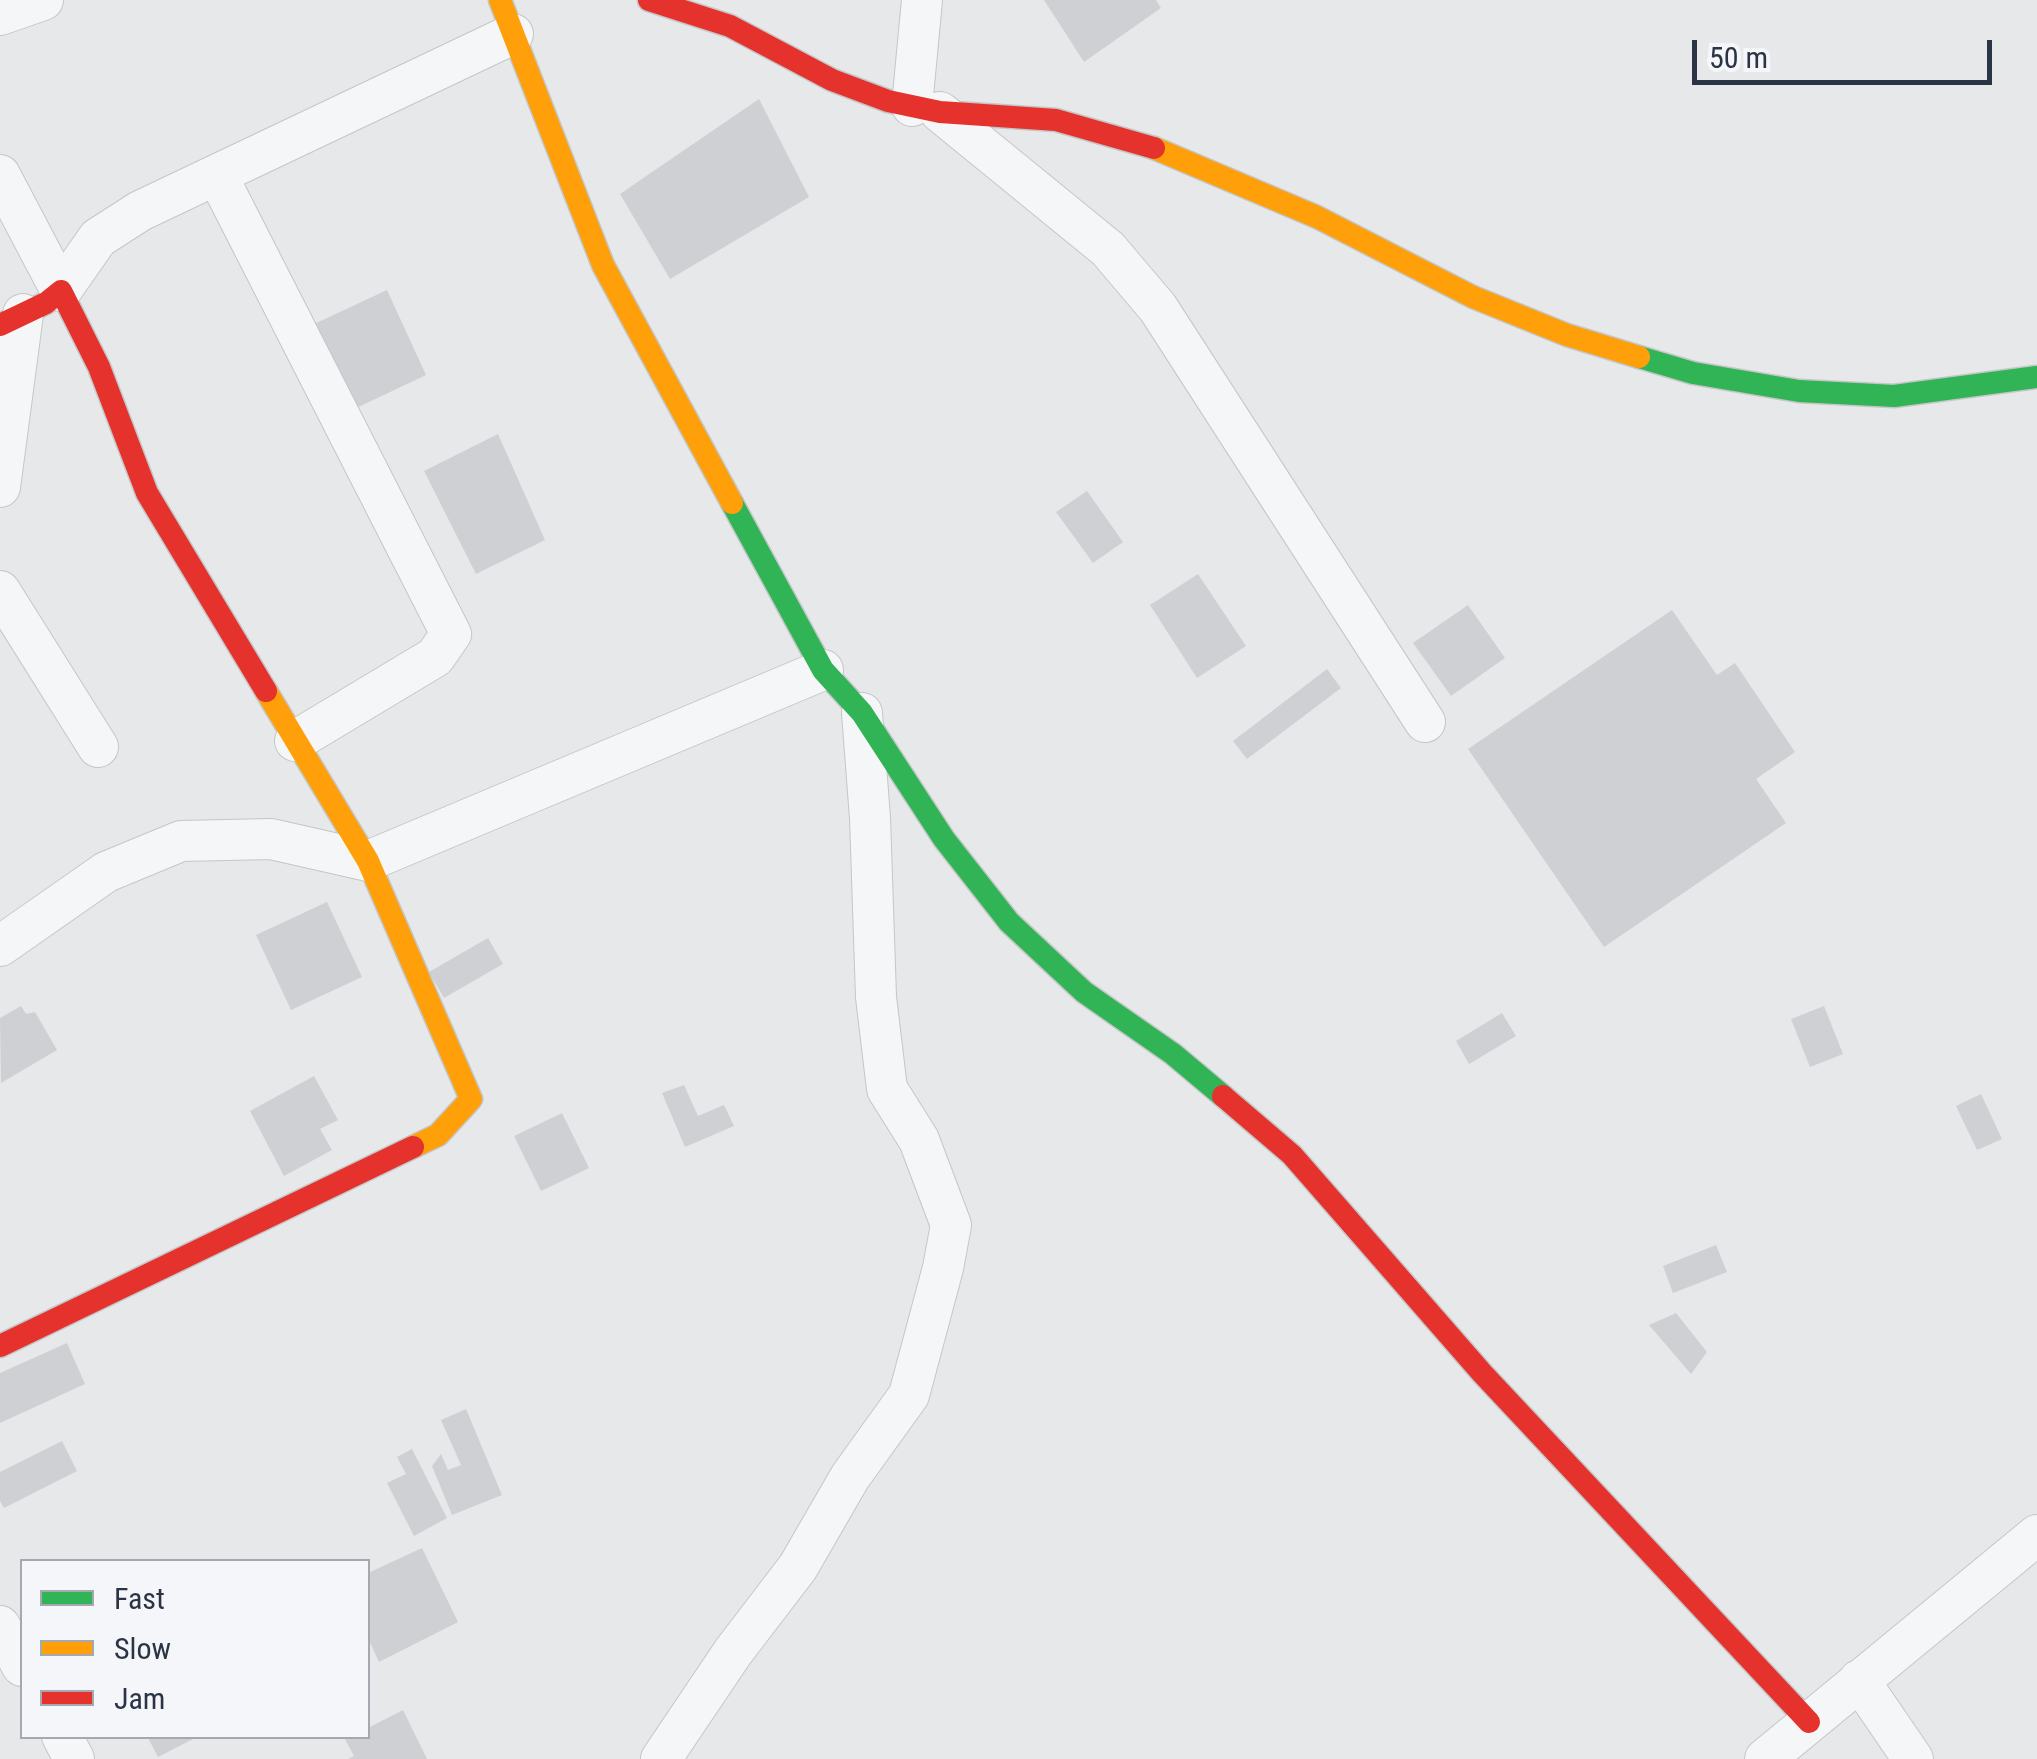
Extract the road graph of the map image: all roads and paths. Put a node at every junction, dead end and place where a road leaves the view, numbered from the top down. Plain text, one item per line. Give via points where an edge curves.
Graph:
1 (43, 0) edge
2 (649, 0) edge
3 (922, 0) edge
4 (0, 15) edge
5 (507, 17) edge
6 (926, 109) junction
7 (218, 175) junction
8 (0, 176) edge
9 (61, 291) junction
10 (11, 320) edge
11 (2037, 377) edge
12 (0, 487) edge
13 (0, 591) edge
14 (822, 670) junction
15 (862, 714) junction
16 (1426, 722) dead end
17 (295, 740) junction
18 (98, 747) dead end
19 (368, 862) junction
20 (0, 946) edge
21 (0, 1346) edge
22 (2037, 1535) edge
23 (0, 1626) edge
24 (20, 1662) edge
25 (1859, 1680) junction
26 (1809, 1722) junction
27 (662, 1759) edge
28 (1765, 1759) edge
29 (1914, 1759) edge

1 - 4 street
2 - 6 street via 730,26 832,80
3 - 6 street
5 - 7 street
5 - 14 street via 603,265
6 - 11 street via 1056,120 1159,150 1317,217 1473,297 1693,373 1894,396
6 - 16 street via 1108,249 1158,308
7 - 9 street via 98,238
7 - 17 street via 451,634 434,658
8 - 9 street
9 - 10 street
9 - 17 street via 99,367 147,493
10 - 12 street
13 - 18 street
14 - 15 street
14 - 19 street
15 - 26 street via 944,839 1009,922 1084,992 1173,1054 1292,1155 1482,1373
15 - 27 street via 887,1089 919,1140 951,1225 943,1268 909,1395
17 - 19 street
19 - 20 street via 271,839 181,840 106,872
19 - 21 street via 471,1100 438,1134
22 - 25 street
23 - 24 street
25 - 26 street
25 - 29 street
26 - 28 street

